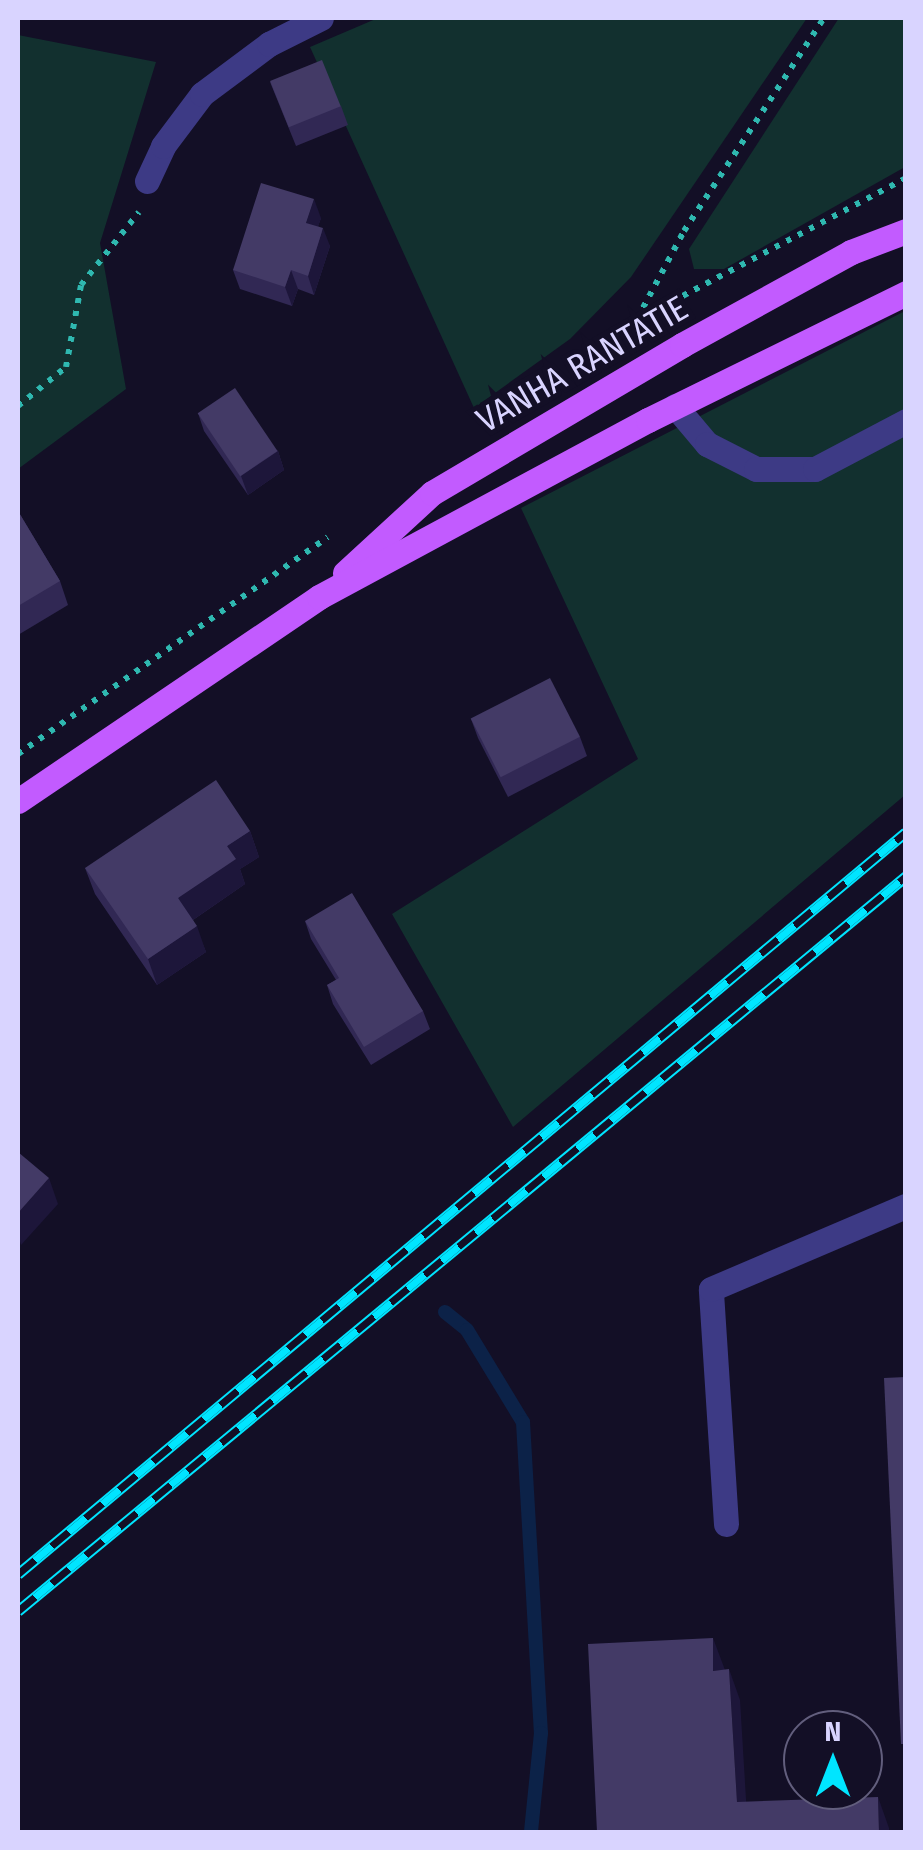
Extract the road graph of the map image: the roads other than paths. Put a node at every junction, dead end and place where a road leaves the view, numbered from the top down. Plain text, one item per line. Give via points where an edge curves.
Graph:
1 (321, 18) edge
2 (148, 181) dead end
3 (906, 231) edge
4 (906, 293) edge
5 (675, 406) junction
6 (906, 421) edge
7 (319, 596) junction
8 (18, 801) edge
9 (906, 1206) edge
10 (726, 1524) dead end

1 - 2 street via 269,44 202,94 163,146
3 - 7 main road, VANHA RANTATIE via 852,252 716,326 432,492
4 - 5 main road, VANHA RANTATIE
5 - 6 street via 708,444 756,469 815,469
5 - 7 main road, VANHA RANTATIE
7 - 8 main road, VANHA RANTATIE
9 - 10 street via 711,1290

